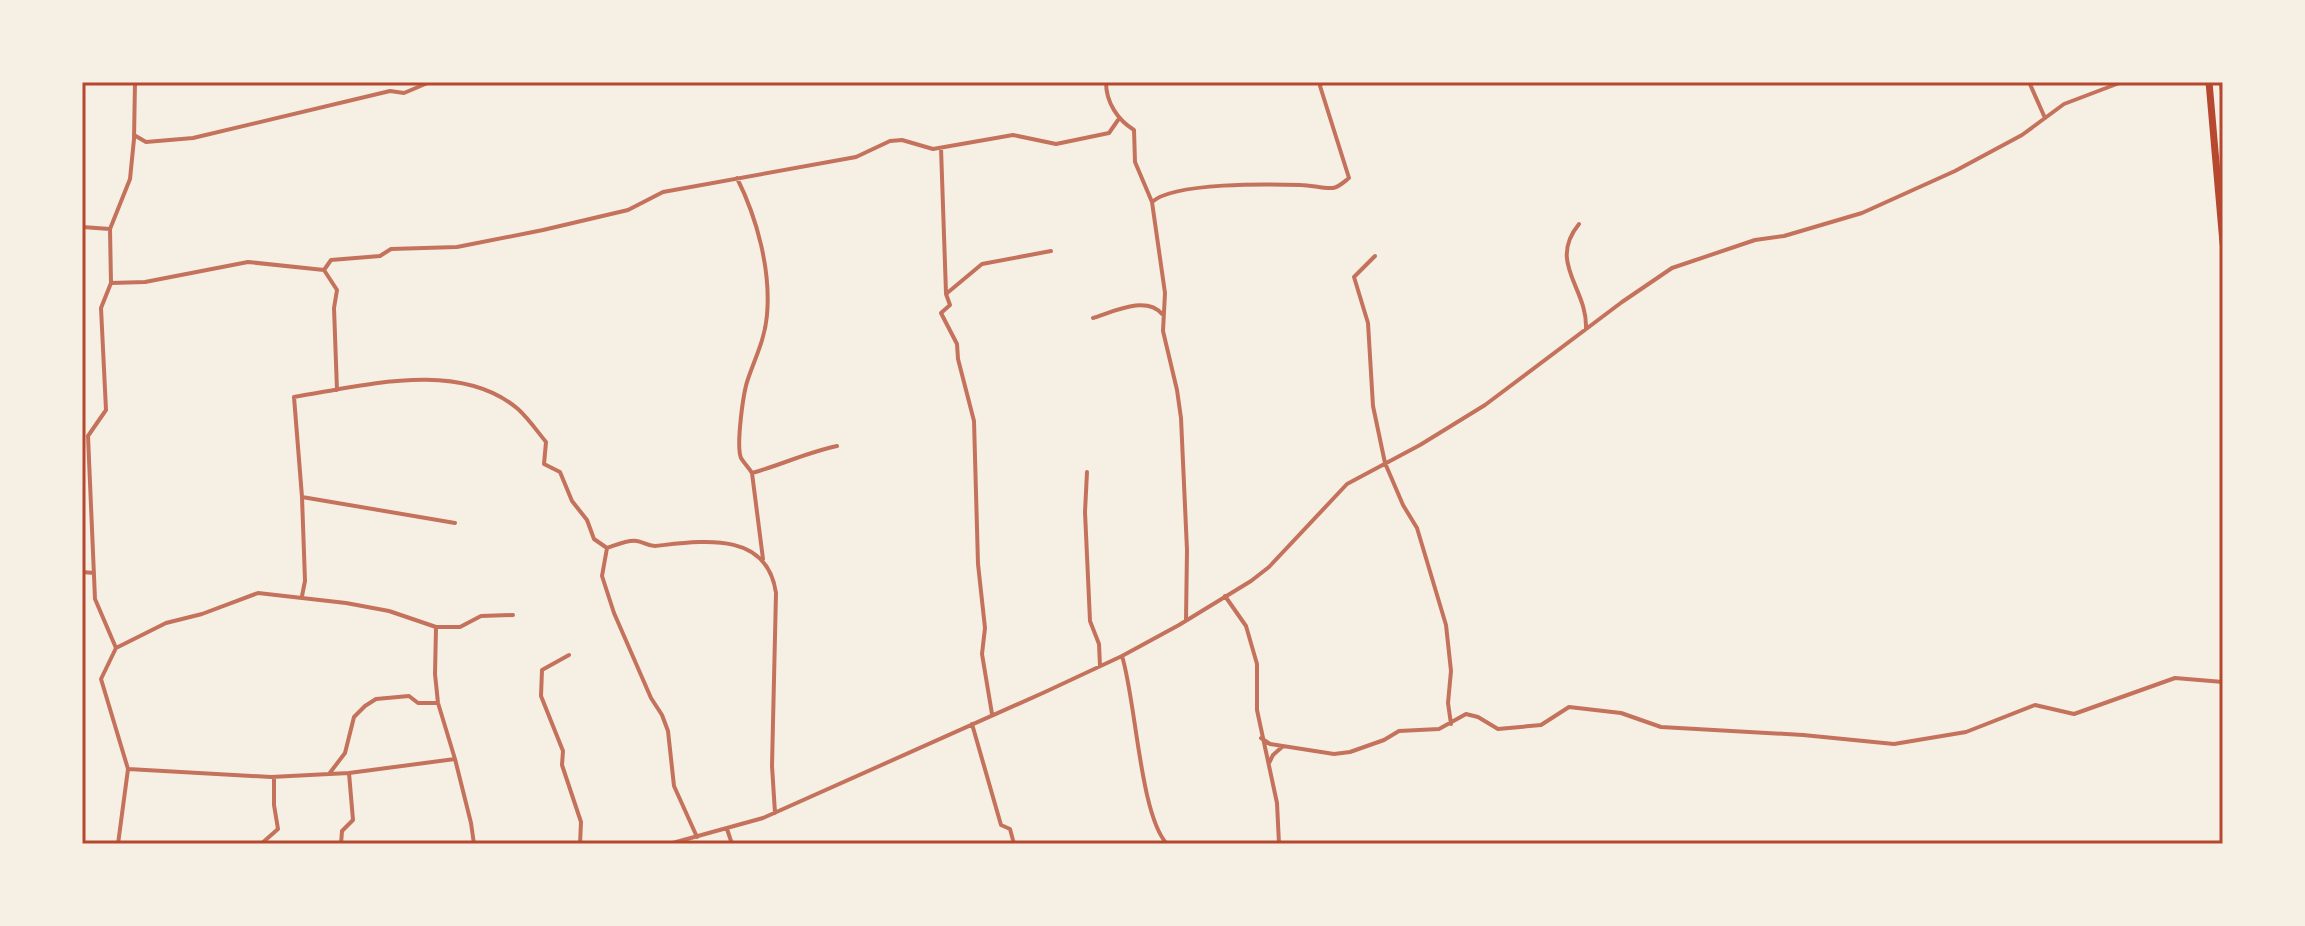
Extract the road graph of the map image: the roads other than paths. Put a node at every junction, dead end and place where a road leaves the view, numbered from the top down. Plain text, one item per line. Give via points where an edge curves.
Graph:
1 (135, 82) edge
2 (430, 82) edge
3 (1106, 82) edge
4 (1322, 82) edge
5 (2029, 82) edge
6 (2122, 82) edge
7 (2209, 82) edge
8 (2045, 118) junction
9 (1118, 120) junction
10 (134, 135) junction
11 (941, 148) junction
12 (737, 178) junction
13 (1152, 202) junction
14 (1579, 224) dead end
15 (82, 227) edge
16 (110, 229) junction
17 (2223, 243) edge
18 (1051, 251) dead end
19 (1375, 256) dead end
20 (324, 270) junction
21 (111, 283) junction
22 (946, 294) junction
23 (1164, 316) junction
24 (1093, 318) dead end
25 (1586, 329) junction
26 (337, 390) junction
27 (85, 437) edge
28 (837, 446) dead end
29 (1385, 463) junction
30 (1087, 472) dead end
31 (752, 473) junction
32 (302, 497) junction
33 (455, 523) dead end
34 (607, 548) junction
35 (763, 561) junction
36 (82, 572) edge
37 (94, 573) junction
38 (302, 596) junction
39 (1225, 596) junction
40 (513, 615) dead end
41 (1186, 621) junction
42 (436, 627) junction
43 (116, 648) junction
44 (569, 655) dead end
45 (1122, 656) junction
46 (1100, 666) junction
47 (2223, 682) edge
48 (438, 703) junction
49 (992, 714) junction
50 (972, 724) junction
51 (1451, 724) junction
52 (1261, 738) junction
53 (1282, 747) junction
54 (455, 759) junction
55 (1268, 764) junction
56 (128, 769) junction
57 (349, 773) junction
58 (329, 774) junction
59 (274, 777) junction
60 (775, 813) junction
61 (727, 829) junction
62 (697, 837) junction
63 (118, 844) edge
64 (261, 844) edge
65 (341, 844) edge
66 (474, 844) edge
67 (580, 844) edge
68 (669, 844) edge
69 (732, 844) edge
70 (1014, 844) edge
71 (1167, 844) edge
72 (1279, 844) edge

1 - 10 street
2 - 10 street via 404,93 390,91 193,138 146,142
3 - 9 street
4 - 13 street via 1349,178 1340,185 1253,183 1174,192
5 - 8 street
6 - 8 street via 2064,104
7 - 17 highway
8 - 25 street via 1984,156 1862,213 1672,268
9 - 11 street via 1109,133 1056,144 1013,135
9 - 13 street via 1134,130 1135,162
10 - 16 street via 130,179
11 - 12 street via 890,141 856,157
11 - 22 street
12 - 20 street via 663,192 628,210 543,230 457,247 391,249 380,256 331,260
12 - 31 street via 762,251 766,288 767,314 740,429 739,449
13 - 23 street
14 - 25 street via 1569,236 1566,253 1568,271 1587,313
15 - 16 street
16 - 21 street
18 - 22 street via 982,264
19 - 29 street via 1354,277 1368,323 1373,406
20 - 21 street via 248,262 145,282
20 - 26 street via 337,290
21 - 27 street via 101,308 106,410
22 - 49 street via 950,305 941,313 957,344 974,421 982,654
23 - 24 street via 1151,305 1140,305
23 - 41 street via 1181,418
25 - 29 street via 1485,405
26 - 32 street via 294,397
26 - 34 street via 408,379 475,384 490,392 518,409 546,442 544,464 560,472 594,539
27 - 37 street
28 - 31 street
29 - 39 street via 1347,484 1269,567
29 - 51 street via 1417,528 1446,625
30 - 46 street via 1090,621
31 - 35 street
32 - 33 street
32 - 38 street
34 - 35 street via 634,540 650,546 686,541 733,544
34 - 62 street via 602,576 668,731 674,786
35 - 60 street via 776,593
36 - 37 street
37 - 43 street via 95,599
38 - 42 street via 389,611
38 - 43 street via 258,593 166,623
39 - 41 street
39 - 52 street via 1246,626 1257,664
40 - 42 street
41 - 45 street
42 - 48 street
43 - 56 street via 101,679
44 - 67 street via 542,670 541,696 563,751 562,765 581,822
45 - 46 street
45 - 71 street via 1154,822
46 - 49 street
47 - 51 street via 2175,678 2074,714 2035,705 1966,732 1894,744 1661,727 1621,713 1569,707 1541,725 1498,729 1466,714
48 - 54 street
48 - 58 street via 418,703 409,696 376,699 354,717 345,753
49 - 50 street
50 - 60 street
50 - 70 street via 1001,825 1010,829
51 - 53 street via 1399,731 1350,752
52 - 53 street
52 - 55 street
53 - 55 street
54 - 57 street
54 - 66 street
55 - 72 street
56 - 59 street
56 - 63 street
57 - 58 street
57 - 65 street via 353,820 342,831
58 - 59 street
59 - 64 street via 278,829
60 - 61 street
61 - 62 street
61 - 69 street
62 - 68 street

